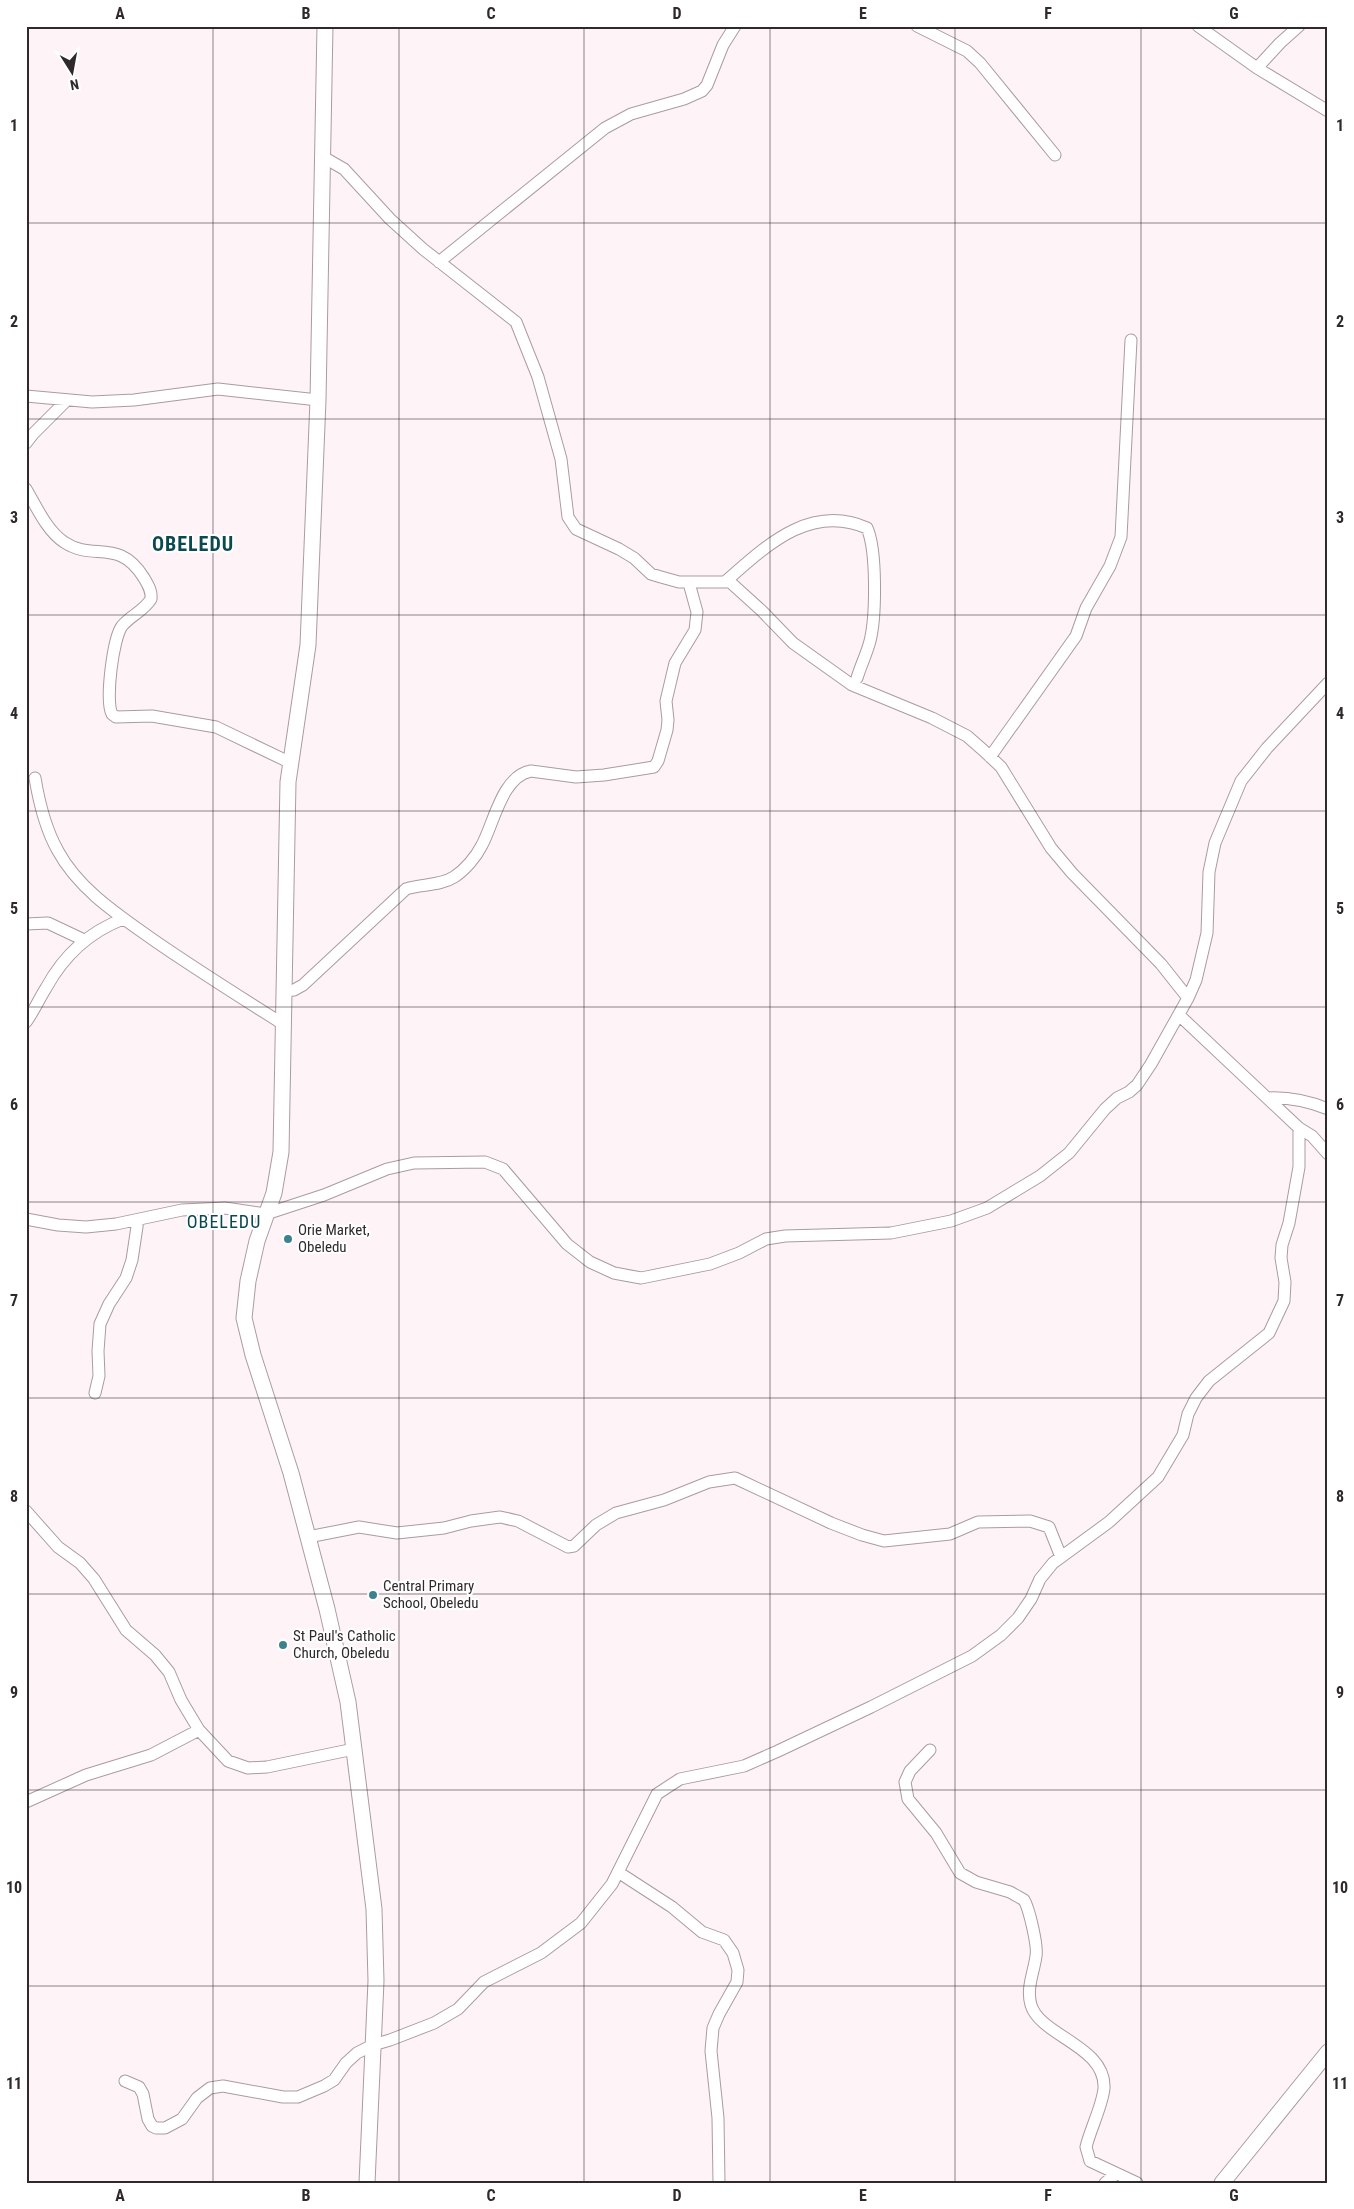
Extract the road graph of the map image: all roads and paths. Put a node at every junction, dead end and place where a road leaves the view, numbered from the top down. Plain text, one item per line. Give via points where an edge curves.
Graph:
1 (326, 26) edge
2 (735, 26) edge
3 (917, 26) edge
4 (1198, 26) edge
5 (1299, 26) edge
6 (1257, 68) junction
7 (1328, 111) edge
8 (1055, 155) dead end
9 (323, 157) junction
10 (439, 262) junction
11 (1131, 340) dead end
12 (26, 396) edge
13 (67, 400) junction
14 (318, 400) junction
15 (26, 443) edge
16 (26, 489) edge
17 (726, 581) junction
18 (689, 583) junction
19 (856, 678) dead end
20 (1328, 683) edge
21 (990, 756) junction
22 (291, 763) junction
23 (35, 778) dead end
24 (123, 919) junction
25 (26, 924) edge
26 (84, 940) junction
27 (284, 991) junction
28 (1188, 998) junction
29 (1179, 1015) junction
30 (26, 1022) edge
31 (283, 1024) junction
32 (1268, 1098) junction
33 (1328, 1109) edge
34 (1299, 1128) junction
35 (1328, 1154) edge
36 (266, 1214) junction
37 (26, 1219) edge
38 (138, 1220) junction
39 (95, 1393) dead end
40 (26, 1511) edge
41 (308, 1537) junction
42 (1061, 1557) junction
43 (199, 1730) junction
44 (354, 1749) junction
45 (930, 1750) dead end
46 (26, 1802) edge
47 (618, 1872) junction
48 (373, 2045) junction
49 (1328, 2052) edge
50 (125, 2081) dead end
51 (1116, 2174) junction
52 (367, 2183) edge
53 (719, 2183) edge
54 (1105, 2183) edge
55 (1137, 2183) edge
56 (1222, 2183) edge

1 - 9 main road
2 - 10 street via 702,91 631,114 605,128
3 - 8 street via 967,51 980,63
4 - 6 street
5 - 6 street
6 - 7 street
9 - 10 street via 344,169 390,219
9 - 14 main road
10 - 18 street via 516,322 538,377 560,458 568,517 576,529 634,558 651,574
11 - 21 street via 1121,537 1076,636
12 - 13 street
13 - 14 street via 134,400 218,389
13 - 15 street
14 - 22 main road via 308,645
16 - 22 street via 64,543 121,555 136,567 149,588 151,599 147,606 127,621 117,635 111,674 112,714 116,717 152,716 216,727
17 - 18 street
17 - 19 street via 774,542 806,524 829,520 867,528 871,536 873,618 870,640
17 - 21 street via 793,643 852,685 950,727 967,736
18 - 27 street via 697,612 695,630 675,663 666,701 667,730 654,767 604,775 524,772 505,792 482,846 455,876 448,881 406,889 303,985
20 - 28 street via 1241,781 1215,843 1208,872 1207,933 1196,980
21 - 28 street via 1001,767 1051,848 1161,964
22 - 27 main road
23 - 24 street via 38,798 57,850 102,903
24 - 26 street
24 - 31 street via 214,982
25 - 26 street via 48,924
26 - 30 street via 64,960
27 - 31 main road
28 - 29 street
29 - 32 street
29 - 36 street via 1136,1085 1105,1109 1068,1153 1016,1192 987,1208 951,1221 891,1233 766,1238 710,1264 641,1278 614,1273 590,1262 567,1244 504,1169 484,1162 414,1163 387,1169 324,1196
31 - 36 main road via 281,1152 274,1193
32 - 33 street via 1308,1102
32 - 34 street
34 - 35 street via 1312,1136
34 - 42 street via 1299,1167 1282,1245 1284,1301 1278,1318 1269,1333 1209,1381 1188,1414 1183,1434 1158,1477 1109,1522
36 - 38 street via 225,1208 182,1210
36 - 41 main road via 248,1281 244,1318
37 - 38 street via 86,1227
38 - 39 street via 126,1278 100,1324 99,1376
40 - 43 street via 58,1547 80,1563 126,1630 169,1672 180,1700
41 - 42 street via 359,1527 397,1533 500,1517 518,1522 568,1548 616,1513 664,1500 709,1482 735,1478 831,1523 884,1541 950,1534 978,1522 1030,1521 1049,1527
41 - 44 main road via 348,1702
42 - 47 street via 1040,1579 1018,1618 972,1656 871,1708 744,1766 680,1779 657,1794
43 - 44 street via 228,1761 248,1768
43 - 46 street via 151,1756 86,1775
44 - 48 main road via 374,1909 376,1981
45 - 51 street via 910,1771 905,1782 908,1799 936,1833 960,1873 976,1882 1020,1896 1026,1903 1037,1949 1031,1979 1031,2004 1040,2021 1068,2038 1098,2067 1104,2090 1087,2141 1087,2156 1090,2161
47 - 48 street via 581,1923 541,1953 484,1982 458,2009 434,2023
47 - 53 street via 672,1907 702,1932 724,1940 733,1953 738,1970 737,1982 713,2028 711,2051 718,2118
48 - 50 street via 357,2053 334,2080 312,2092 298,2097 283,2097 223,2086 210,2088 196,2098 182,2120 165,2128 152,2126 144,2094 139,2087
48 - 52 main road
49 - 56 main road
51 - 54 street
51 - 55 street

